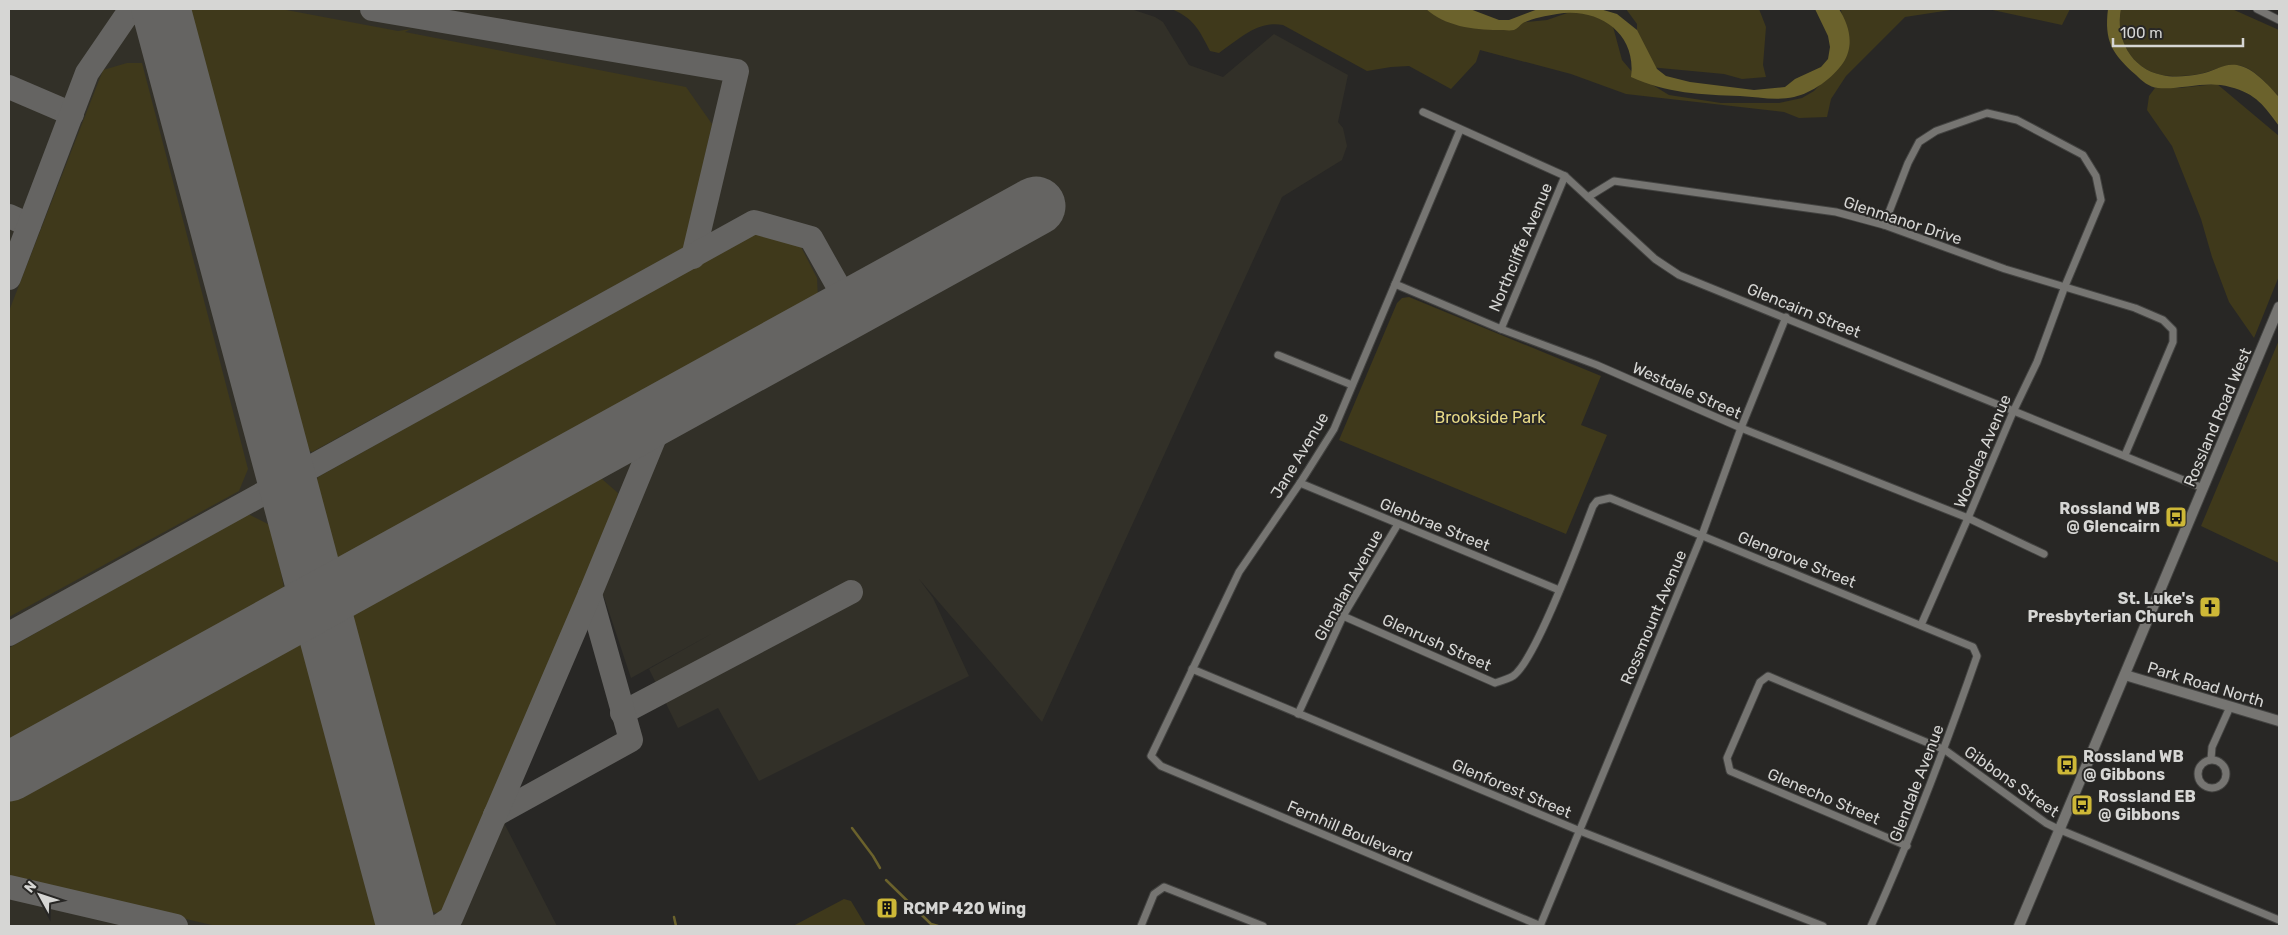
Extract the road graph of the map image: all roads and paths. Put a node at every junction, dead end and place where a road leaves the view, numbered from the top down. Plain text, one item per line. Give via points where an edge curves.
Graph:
1 (2257, 9) edge
2 (2279, 20) edge
3 (1423, 112) dead end
4 (1460, 130) junction
5 (1565, 176) junction
6 (1588, 197) junction
7 (1884, 225) junction
8 (1395, 284) junction
9 (2065, 286) junction
10 (2279, 307) edge
11 (1786, 317) junction
12 (1501, 329) junction
13 (1278, 355) dead end
14 (1352, 385) junction
15 (2012, 412) junction
16 (1741, 428) junction
17 (2125, 455) junction
18 (1300, 483) junction
19 (2203, 488) junction
20 (1610, 498) joint
21 (1968, 518) junction
22 (1398, 524) junction
23 (1702, 536) junction
24 (2044, 554) dead end
25 (1559, 590) junction
26 (1343, 616) junction
27 (1921, 625) junction
28 (1973, 647) joint
29 (1192, 669) junction
30 (2125, 675) junction
31 (2230, 707) junction
32 (1298, 714) junction
33 (2279, 721) edge
34 (1944, 750) junction
35 (1151, 756) joint
36 (2211, 759) junction
37 (1730, 771) joint
38 (2058, 829) junction
39 (1580, 831) junction
40 (1907, 846) junction
41 (2279, 920) edge
42 (1141, 926) edge
43 (1263, 926) edge
44 (1541, 926) edge
45 (1823, 926) edge
46 (1871, 926) edge
47 (2019, 926) edge

1 - 2 street
3 - 4 street, Glencairn Street
4 - 5 street, Glencairn Street
4 - 8 street, Jane Avenue
5 - 6 street, Glencairn Street
5 - 12 street, Northcliffe Avenue
6 - 7 street, Glenmanor Drive via 1614,181 1836,212
6 - 11 street, Glencairn Street via 1655,259 1679,275
7 - 9 street, Glenmanor Drive via 2005,269
7 - 9 street, Woodlea Avenue via 1908,163 1920,142 1936,131 1987,113 2017,120 2083,155 2096,176 2101,200
8 - 12 street, Westdale Street
8 - 14 street, Jane Avenue
9 - 15 street, Woodlea Avenue via 2037,362
9 - 17 street, Glenmanor Drive via 2135,308 2162,320 2173,330 2173,342
10 - 19 main road, Rossland Road West
11 - 15 street, Glencairn Street
11 - 16 street, Rossmount Avenue
12 - 16 street, Westdale Street via 1597,365
13 - 14 street
14 - 18 street, Jane Avenue via 1334,430
15 - 17 street, Glencairn Street
15 - 21 street, Woodlea Avenue
16 - 21 street, Westdale Street
16 - 23 street, Rossmount Avenue
17 - 19 street, Glencairn Street
18 - 22 street, Glenbrae Street
18 - 29 street, Jane Avenue via 1239,572
19 - 30 main road, Rossland Road West
20 - 23 street, Glengrove Street
20 - 25 street, Glenrush Street via 1597,501 1593,506
21 - 24 street, Westdale Street
21 - 27 street, Woodlea Avenue
22 - 25 street, Glenbrae Street
22 - 26 street, Glenalan Avenue
23 - 27 street, Glengrove Street
23 - 39 street, Rossmount Avenue
25 - 26 street, Glenrush Street via 1528,658 1514,675 1495,683
26 - 32 street, Glenalan Avenue
27 - 28 street, Glengrove Street
28 - 34 street, Glendale Avenue via 1977,656
29 - 32 street, Glenforest Street
29 - 35 street, Jane Avenue
30 - 31 main road, Park Road North
30 - 38 main road, Rossland Road West
31 - 33 main road, Park Road North
31 - 36 street via 2212,747
32 - 39 street, Glenforest Street
34 - 37 street, Gibbons Street via 1768,676 1760,682 1727,758
34 - 38 street, Gibbons Street
34 - 40 street, Glendale Avenue
35 - 44 street, Fernhill Boulevard via 1161,766
36 - 36 street via 2200,767 2198,776 2206,787 2215,788 2224,783 2227,774 2224,765
37 - 40 street, Glenecho Street
38 - 41 street, Gibbons Street
38 - 47 main road, Rossland Road West
39 - 44 street, Rossmount Avenue
39 - 45 street, Glenforest Street
40 - 46 street, Glendale Avenue
42 - 43 street via 1154,894 1160,888 1171,888

